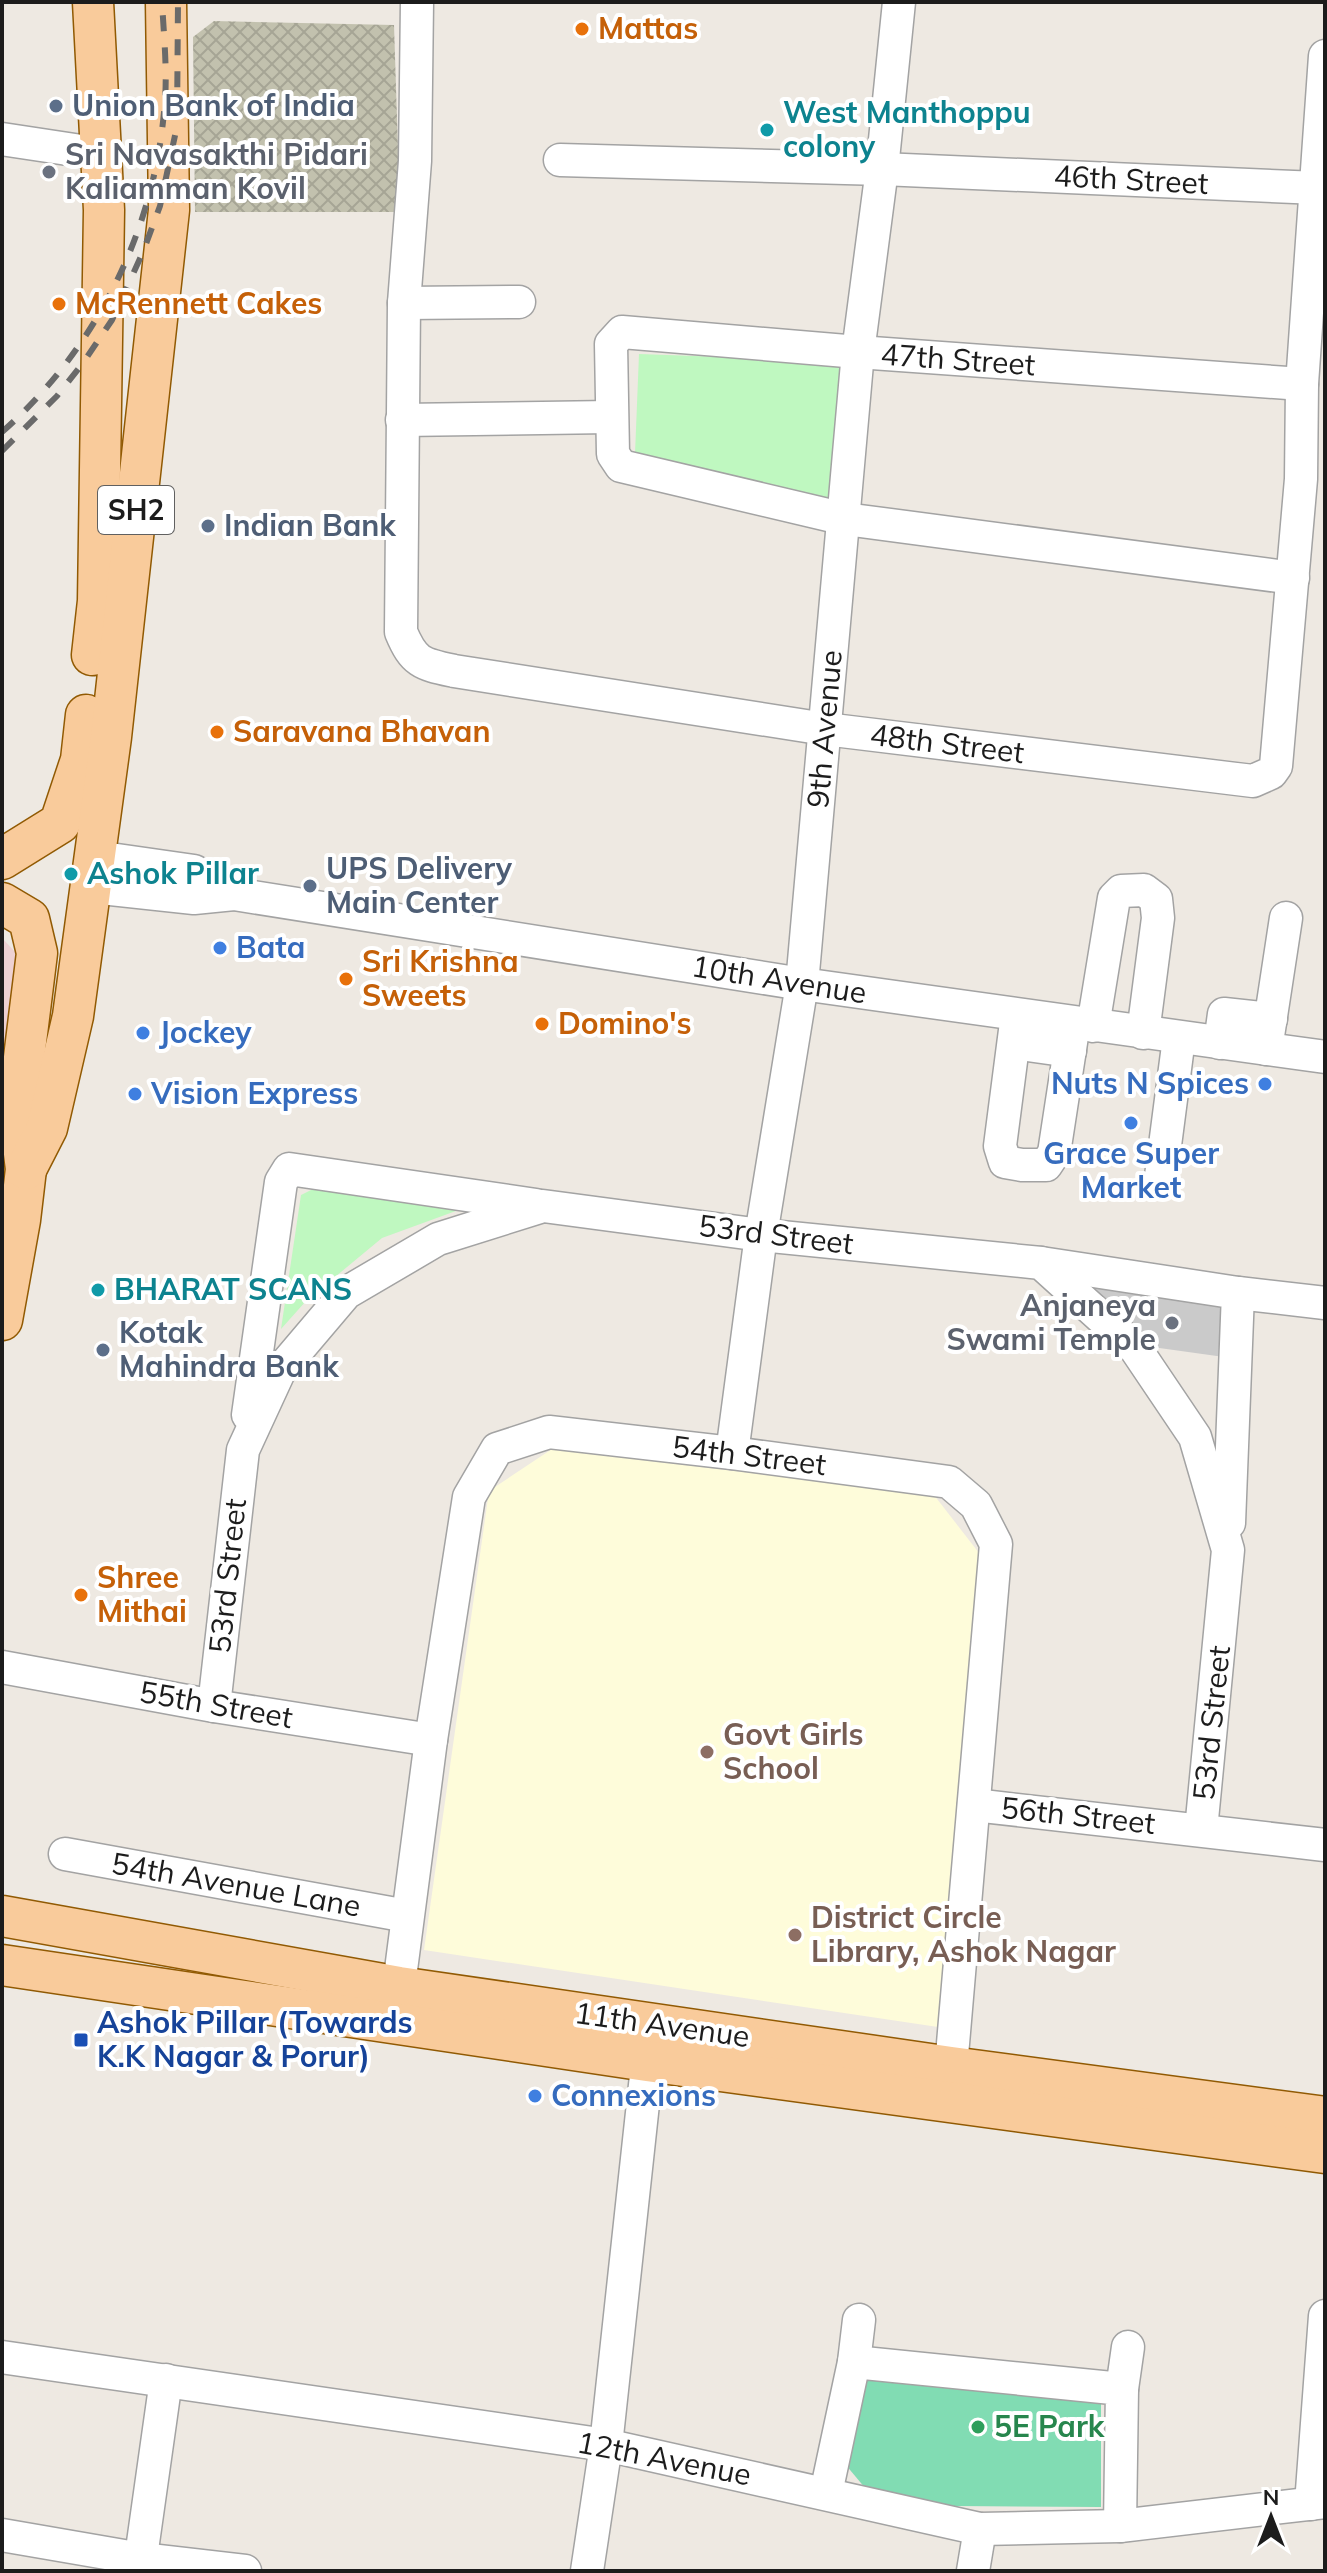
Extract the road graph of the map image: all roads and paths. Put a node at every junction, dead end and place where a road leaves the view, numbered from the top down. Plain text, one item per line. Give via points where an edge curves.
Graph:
1 (93, 2) edge
2 (166, 2) edge
3 (417, 2) edge
4 (899, 2) edge
5 (1325, 56) edge
6 (2, 139) edge
7 (101, 154) junction
8 (560, 160) dead end
9 (882, 169) junction
10 (1318, 188) junction
11 (519, 302) dead end
12 (404, 303) junction
13 (858, 352) junction
14 (1302, 384) junction
15 (610, 417) junction
16 (402, 420) junction
17 (1313, 480) edge
18 (845, 519) junction
19 (1293, 578) junction
20 (825, 729) junction
21 (2, 859) edge
22 (94, 872) junction
23 (2, 903) edge
24 (1286, 918) dead end
25 (802, 984) junction
26 (1015, 1029) junction
27 (1079, 1033) junction
28 (1143, 1033) junction
29 (1269, 1034) junction
30 (1179, 1038) junction
31 (1325, 1057) edge
32 (26, 1169) junction
33 (1161, 1176) dead end
34 (543, 1206) junction
35 (11, 1219) edge
36 (761, 1235) junction
37 (1041, 1263) junction
38 (1238, 1293) junction
39 (1325, 1303) edge
40 (2, 1320) edge
41 (243, 1450) junction
42 (732, 1453) junction
43 (1228, 1550) junction
44 (2, 1667) edge
45 (214, 1706) junction
46 (431, 1740) junction
47 (974, 1805) junction
48 (1201, 1830) junction
49 (1325, 1845) edge
50 (65, 1854) dead end
51 (2, 1916) edge
52 (407, 1916) junction
53 (2, 1965) edge
54 (396, 2005) junction
55 (649, 2042) junction
56 (949, 2085) junction
57 (1325, 2117) edge
58 (1325, 2153) edge
59 (1325, 2316) edge
60 (859, 2320) dead end
61 (1325, 2322) edge
62 (1128, 2347) dead end
63 (2, 2357) edge
64 (854, 2362) junction
65 (166, 2380) junction
66 (1122, 2389) junction
67 (606, 2445) junction
68 (826, 2493) junction
69 (1318, 2503) edge
70 (1120, 2526) junction
71 (980, 2529) junction
72 (2, 2535) edge
73 (140, 2565) edge
74 (245, 2571) edge
75 (587, 2571) edge
76 (973, 2571) edge

1 - 7 main road, SH2
2 - 22 main road, SH2 via 169,210
3 - 12 street via 415,161
4 - 9 street, 9th Avenue
5 - 10 street
6 - 7 street
7 - 21 main road, SH2 via 98,601 81,760 60,823
8 - 9 street, 46th Street
9 - 10 street, 46th Street
9 - 13 street, 9th Avenue
10 - 14 street
11 - 12 street
12 - 16 street
13 - 14 street, 47th Street
13 - 15 street, 47th Street via 622,332 611,344
13 - 18 street, 9th Avenue
14 - 17 street
15 - 16 street
15 - 18 street via 613,454 621,466
16 - 20 street, 48th Street via 401,632 422,664
17 - 19 street
18 - 19 street
18 - 20 street, 9th Avenue
19 - 20 street, 48th Street via 1276,766 1262,779
20 - 25 street, 9th Avenue
22 - 25 street, 10th Avenue via 194,871 234,894
22 - 32 main road, SH2 via 73,1016 47,1128
23 - 32 main road, SH2 via 29,919 37,953 18,1106
24 - 29 street
25 - 26 street, 10th Avenue
25 - 36 street, 9th Avenue
26 - 27 street, 10th Avenue
26 - 27 street via 1000,1146 1005,1162 1022,1165 1046,1165 1054,1153
27 - 28 street, 10th Avenue
27 - 28 street via 1114,898 1121,891 1144,890 1156,899 1158,918
28 - 30 street, 10th Avenue
29 - 30 street, 10th Avenue via 1220,1043
29 - 31 street, 10th Avenue
30 - 33 street
32 - 35 main road, SH2
34 - 36 street, 53rd Street
34 - 41 street, 53rd Street via 438,1239 346,1293 279,1372
34 - 41 street via 289,1169 281,1182
35 - 40 main road, SH2
36 - 37 street, 53rd Street
36 - 42 street, 9th Avenue
37 - 38 street
37 - 43 street, 53rd Street via 1135,1348 1195,1437
38 - 39 street
38 - 43 street
41 - 45 street, 53rd Street
42 - 46 street, 54th Street via 549,1432 497,1449 469,1497
42 - 47 street, 54th Street via 949,1482 976,1505 996,1544
43 - 48 street, 53rd Street
44 - 45 street, 55th Street
45 - 46 street, 55th Street
46 - 52 street, 54th Street
47 - 48 street, 56th Street
47 - 56 street, 54th Street
48 - 49 street, 56th Street
50 - 52 street, 54th Avenue Lane
51 - 54 main road, 11th Avenue
52 - 54 street, 54th Street
53 - 54 main road, 11th Avenue
54 - 55 main road, 11th Avenue
55 - 56 main road, 11th Avenue
55 - 67 street
56 - 57 main road, 11th Avenue
56 - 58 main road, 11th Avenue
59 - 61 street
60 - 64 street
61 - 69 street
62 - 66 street
63 - 65 street, 12th Avenue
64 - 66 street
64 - 68 street
65 - 67 street, 12th Avenue
65 - 73 street
66 - 70 street
67 - 68 street, 12th Avenue
67 - 75 street
68 - 71 street, 12th Avenue
69 - 70 street, 12th Avenue
70 - 71 street, 12th Avenue
71 - 76 street
72 - 73 street
73 - 74 street

